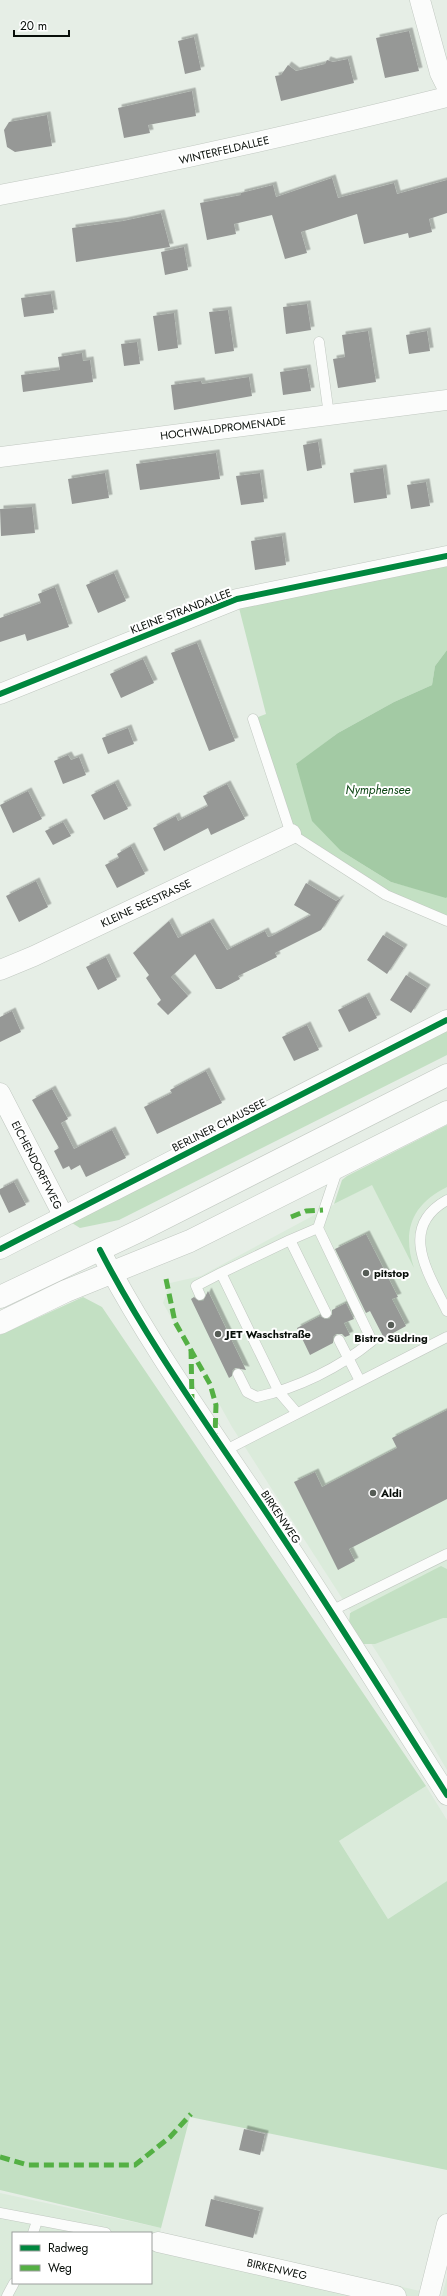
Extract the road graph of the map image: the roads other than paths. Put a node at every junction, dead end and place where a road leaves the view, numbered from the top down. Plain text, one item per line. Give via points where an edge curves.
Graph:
1 (420, 0) edge
2 (447, 87) edge
3 (447, 97) edge
4 (0, 195) edge
5 (319, 342) dead end
6 (447, 400) edge
7 (329, 414) junction
8 (0, 457) edge
9 (447, 556) edge
10 (0, 694) edge
11 (252, 719) dead end
12 (291, 834) junction
13 (447, 921) edge
14 (0, 970) edge
15 (447, 1020) edge
16 (447, 1075) edge
17 (0, 1093) edge
18 (447, 1112) edge
19 (339, 1167) junction
20 (447, 1200) edge
21 (63, 1216) junction
22 (318, 1228) junction
23 (290, 1240) junction
24 (0, 1249) edge
25 (100, 1250) junction
26 (222, 1272) junction
27 (112, 1273) junction
28 (200, 1295) dead end
29 (0, 1297) edge
30 (447, 1311) edge
31 (326, 1313) dead end
32 (0, 1323) edge
33 (447, 1337) edge
34 (339, 1340) dead end
35 (349, 1360) junction
36 (238, 1374) dead end
37 (360, 1381) junction
38 (279, 1392) junction
39 (297, 1413) junction
40 (224, 1450) junction
41 (447, 1554) edge
42 (331, 1611) junction
43 (447, 1795) edge
44 (0, 2213) edge
45 (37, 2221) junction
46 (447, 2224) edge
47 (33, 2232) edge
48 (100, 2232) edge
49 (155, 2242) edge
50 (13, 2284) edge
51 (7, 2296) edge
52 (396, 2296) edge
53 (429, 2296) edge

1 - 2 street via 440,73
3 - 4 street, WINTERFELDALLEE via 120,173
5 - 7 lane
6 - 7 street, HOCHWALDPROMENADE
7 - 8 street, HOCHWALDPROMENADE
9 - 10 street, KLEINE STRANDALLEE via 237,599
11 - 12 lane
12 - 13 lane via 386,895
12 - 14 street, KLEINE SEESTRASSE
15 - 21 street, BERLINER CHAUSSEE
16 - 25 main road
17 - 21 street, EICHENDORFFWEG
18 - 19 main road
19 - 22 lane
19 - 27 main road via 190,1241
20 - 30 lane via 434,1208 426,1219 420,1239 421,1259
21 - 24 street, BERLINER CHAUSSEE
22 - 23 lane
22 - 35 lane via 372,1341
23 - 26 lane
23 - 31 lane
25 - 27 street, BIRKENWEG
25 - 29 main road
26 - 28 lane via 196,1286
26 - 38 lane
27 - 32 main road via 66,1291
27 - 40 street, BIRKENWEG via 133,1310
33 - 37 lane
34 - 35 lane
35 - 37 lane
35 - 38 lane
36 - 38 lane via 246,1392 257,1397
37 - 39 lane
38 - 39 lane
39 - 40 lane
40 - 42 street, BIRKENWEG
41 - 42 lane
42 - 43 street, BIRKENWEG
44 - 45 lane
45 - 47 lane
45 - 48 lane
46 - 53 street
49 - 52 street, BIRKENWEG
50 - 51 lane

